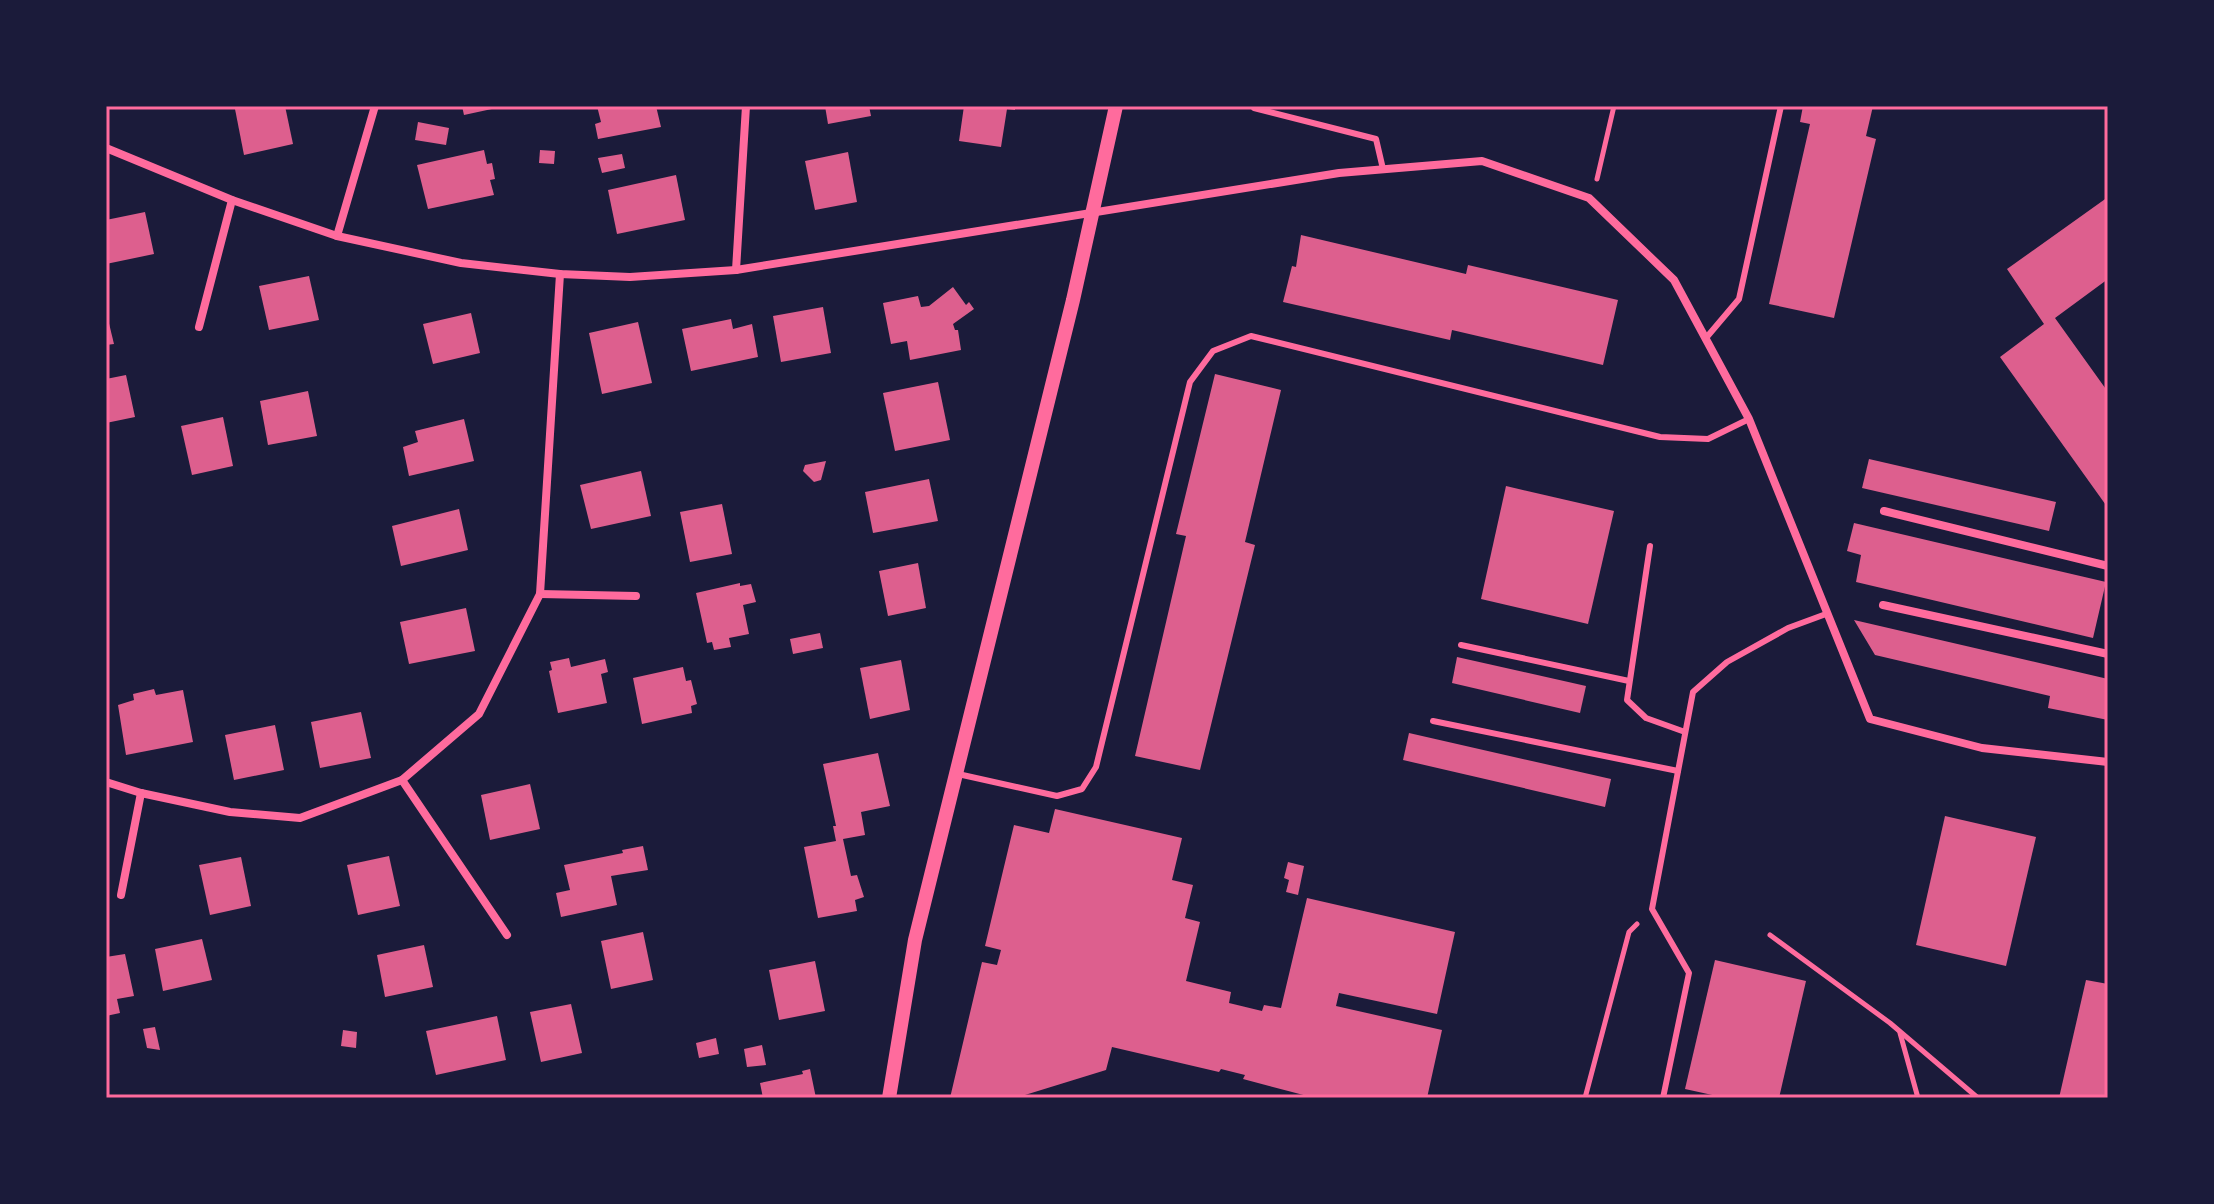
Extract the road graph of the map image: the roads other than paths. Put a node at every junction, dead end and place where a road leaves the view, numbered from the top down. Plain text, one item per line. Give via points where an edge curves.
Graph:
1 (375, 106) edge
2 (746, 106) edge
3 (1116, 106) edge
4 (1254, 106) edge
5 (1781, 106) edge
6 (106, 148) edge
7 (1383, 169) junction
8 (232, 200) junction
9 (1092, 214) junction
10 (337, 236) junction
11 (736, 270) junction
12 (560, 274) junction
13 (199, 327) dead end
14 (1706, 338) junction
15 (1749, 419) junction
16 (1884, 511) dead end
17 (1650, 546) dead end
18 (2108, 566) edge
19 (540, 594) junction
20 (636, 596) dead end
21 (1883, 605) dead end
22 (1826, 614) junction
23 (1461, 645) dead end
24 (2108, 654) edge
25 (1629, 681) junction
26 (1433, 721) dead end
27 (1685, 732) junction
28 (2108, 762) edge
29 (1678, 771) junction
30 (956, 773) junction
31 (402, 780) junction
32 (106, 782) edge
33 (141, 793) junction
34 (121, 895) dead end
35 (507, 935) dead end
36 (889, 1098) edge
37 (1663, 1098) edge

1 - 10 street
2 - 11 street
3 - 9 street
4 - 7 lane via 1376,139
5 - 14 lane via 1739,299
6 - 8 street
7 - 9 street
7 - 14 street via 1482,161 1589,198 1674,280
8 - 10 street
8 - 13 street
9 - 11 street
9 - 30 street
10 - 12 street via 461,263
11 - 12 street via 630,277
12 - 19 street
14 - 15 street
15 - 22 street
15 - 30 lane via 1708,439 1660,437 1251,336 1213,351 1190,382 1096,767 1082,789 1057,796
16 - 18 street
17 - 25 lane
19 - 20 street
19 - 31 street via 479,714
21 - 24 street
22 - 27 lane via 1727,662 1693,692
22 - 28 street via 1870,719 1982,748
23 - 25 lane
25 - 27 lane via 1627,700 1646,718
26 - 29 lane
27 - 29 lane
29 - 37 lane via 1652,909 1689,973
30 - 36 street via 915,940
31 - 33 street via 300,818 230,812
31 - 35 street
32 - 33 street
33 - 34 street

